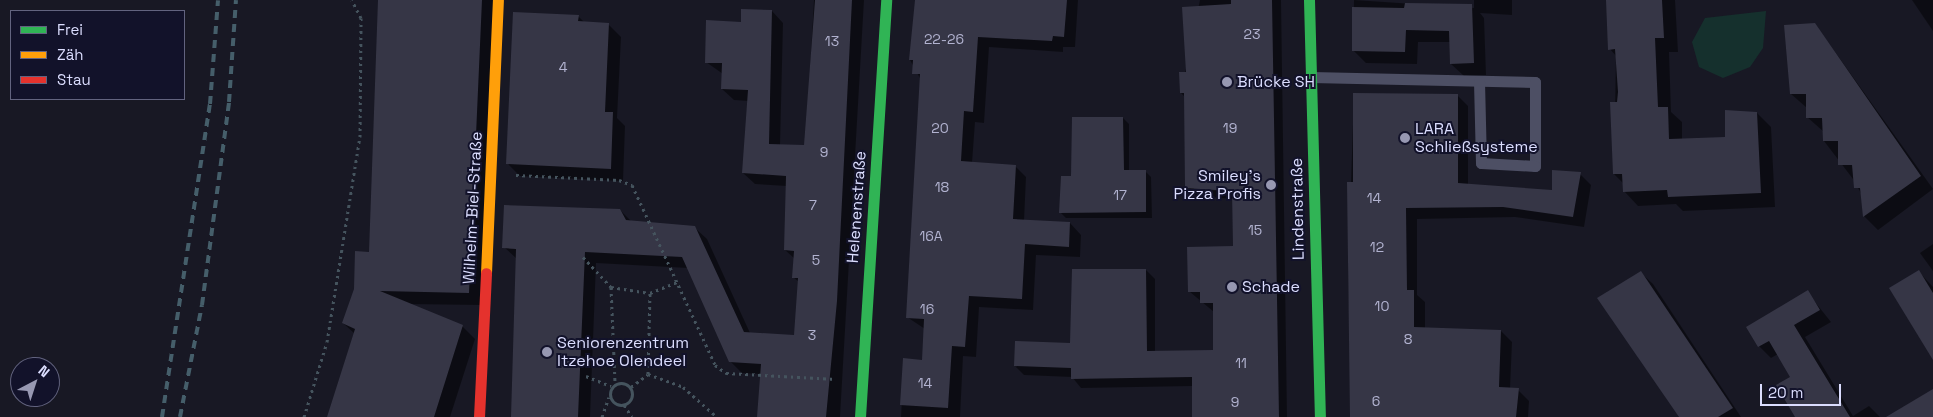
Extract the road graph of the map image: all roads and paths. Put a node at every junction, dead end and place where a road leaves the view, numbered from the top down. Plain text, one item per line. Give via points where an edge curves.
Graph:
1 (352, 0) edge
2 (498, 0) edge
3 (886, 0) edge
4 (1309, 0) edge
5 (1311, 77) junction
6 (1479, 81) junction
7 (491, 174) junction
8 (582, 257) dead end
9 (677, 282) junction
10 (611, 287) junction
11 (650, 293) junction
12 (648, 374) junction
13 (586, 376) dead end
14 (862, 381) junction
15 (613, 385) junction
16 (631, 387) junction
17 (609, 396) junction
18 (624, 405) junction
19 (304, 417) edge
20 (479, 417) edge
21 (602, 417) edge
22 (632, 417) edge
23 (717, 417) edge
24 (860, 417) edge
25 (1320, 417) edge

1 - 19 path via 361,18 360,137 327,342
2 - 7 street, Wilhelm-Biel-Straße
3 - 14 street, Helenenstraße
4 - 5 street, Lindenstraße
5 - 6 lane
5 - 25 street, Lindenstraße
6 - 6 lane via 1535,82 1536,166 1481,163
7 - 9 path via 619,180 632,185
7 - 20 street, Wilhelm-Biel-Straße
8 - 10 path
9 - 11 path
9 - 14 path via 715,365 726,372
10 - 11 path
10 - 15 path
11 - 12 path
12 - 16 path
12 - 23 path via 683,387
13 - 15 path
14 - 24 street, Helenenstraße
15 - 16 path
15 - 17 path
16 - 18 path via 633,394
17 - 18 path via 615,404
17 - 21 path
18 - 22 path

